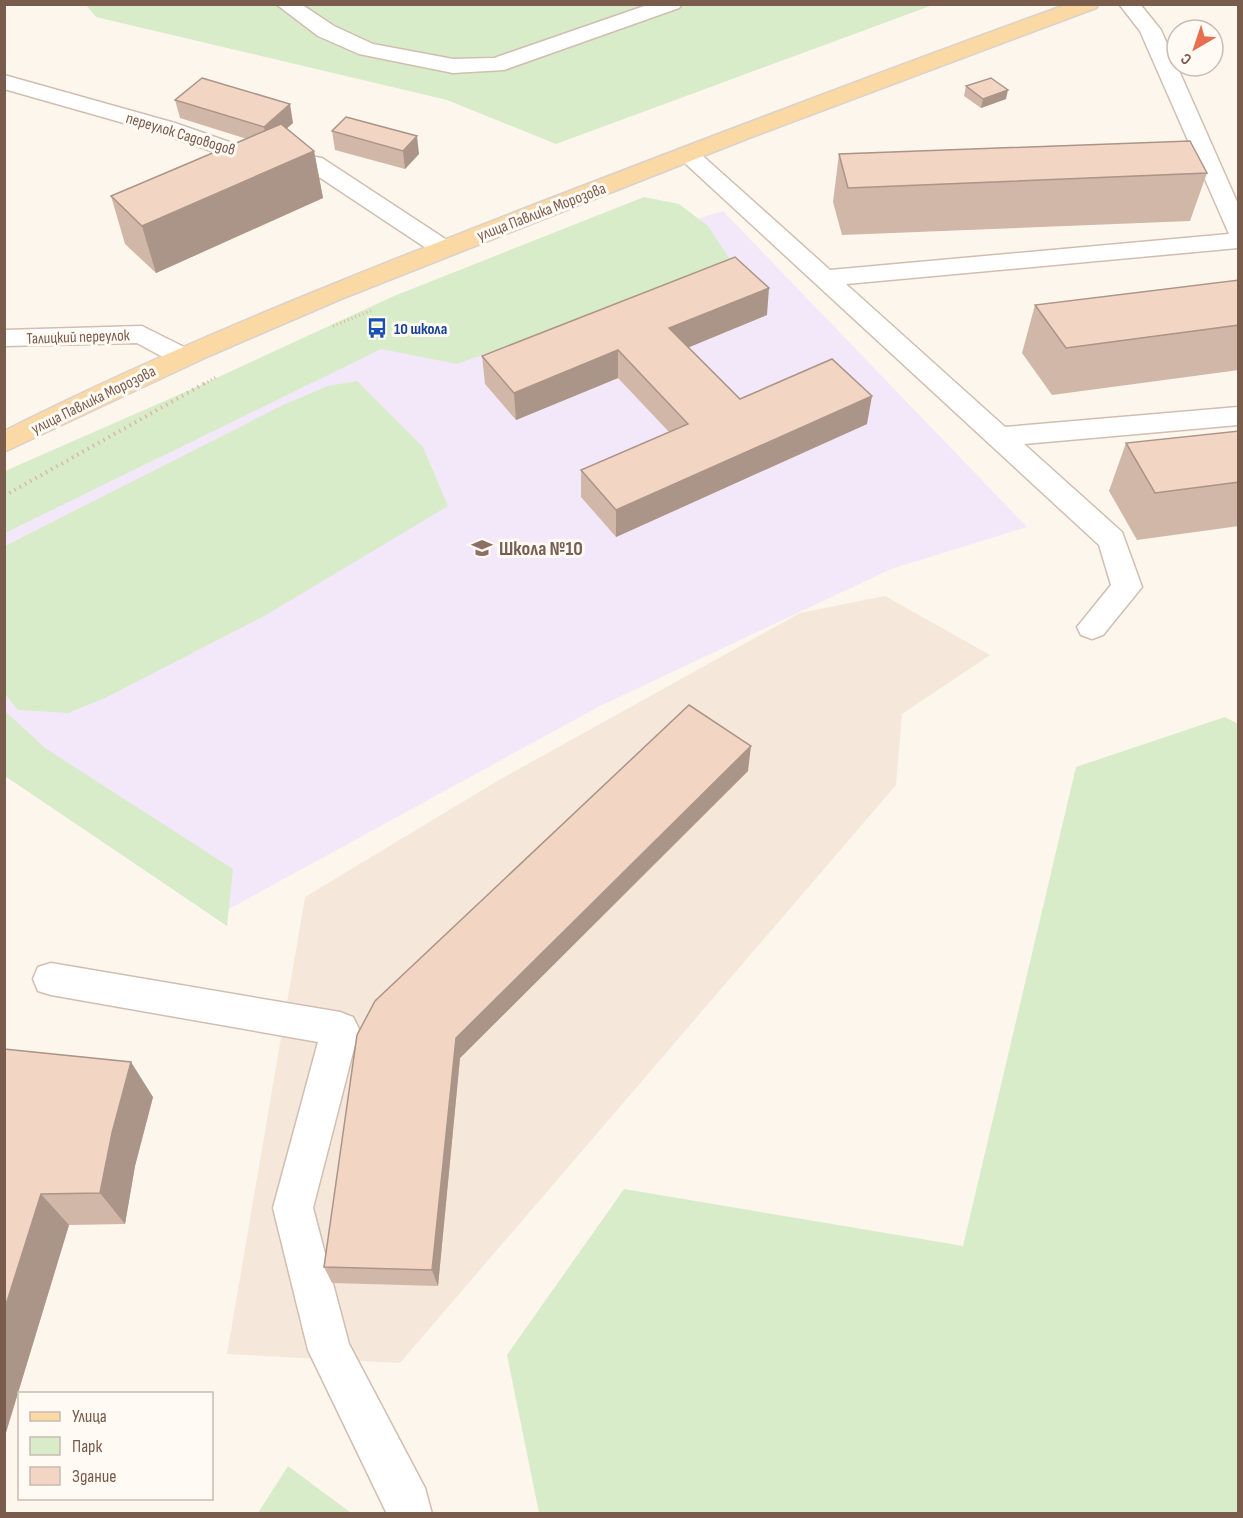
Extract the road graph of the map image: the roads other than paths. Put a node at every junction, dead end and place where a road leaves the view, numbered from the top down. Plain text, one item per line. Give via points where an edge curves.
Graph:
1 (286, 4) edge
2 (672, 4) edge
3 (1089, 4) edge
4 (1129, 4) edge
5 (4, 82) edge
6 (687, 154) junction
7 (1239, 230) edge
8 (1239, 241) edge
9 (444, 249) junction
10 (824, 278) junction
11 (4, 338) edge
12 (64, 338) junction
13 (181, 356) junction
14 (4, 360) edge
15 (1239, 416) edge
16 (999, 437) junction
17 (4, 443) edge
18 (1092, 627) dead end
19 (51, 979) dead end
20 (410, 1514) edge

1 - 2 street via 326,31 367,49 453,66 496,65
3 - 6 main road, улица Павлика Морозова
4 - 7 street via 1150,30
5 - 9 street, переулок Садоводов via 228,149 314,163
6 - 9 main road, улица Павлика Морозова
6 - 10 street
8 - 10 street
9 - 13 main road, улица Павлика Морозова
10 - 16 street
11 - 12 street, Талицкий переулок
12 - 13 street, Талицкий переулок via 142,334
12 - 14 street
13 - 17 main road, улица Павлика Морозова
15 - 16 street
16 - 18 street via 1112,540 1127,587
19 - 20 street via 340,1029 293,1208 330,1350 410,1504

